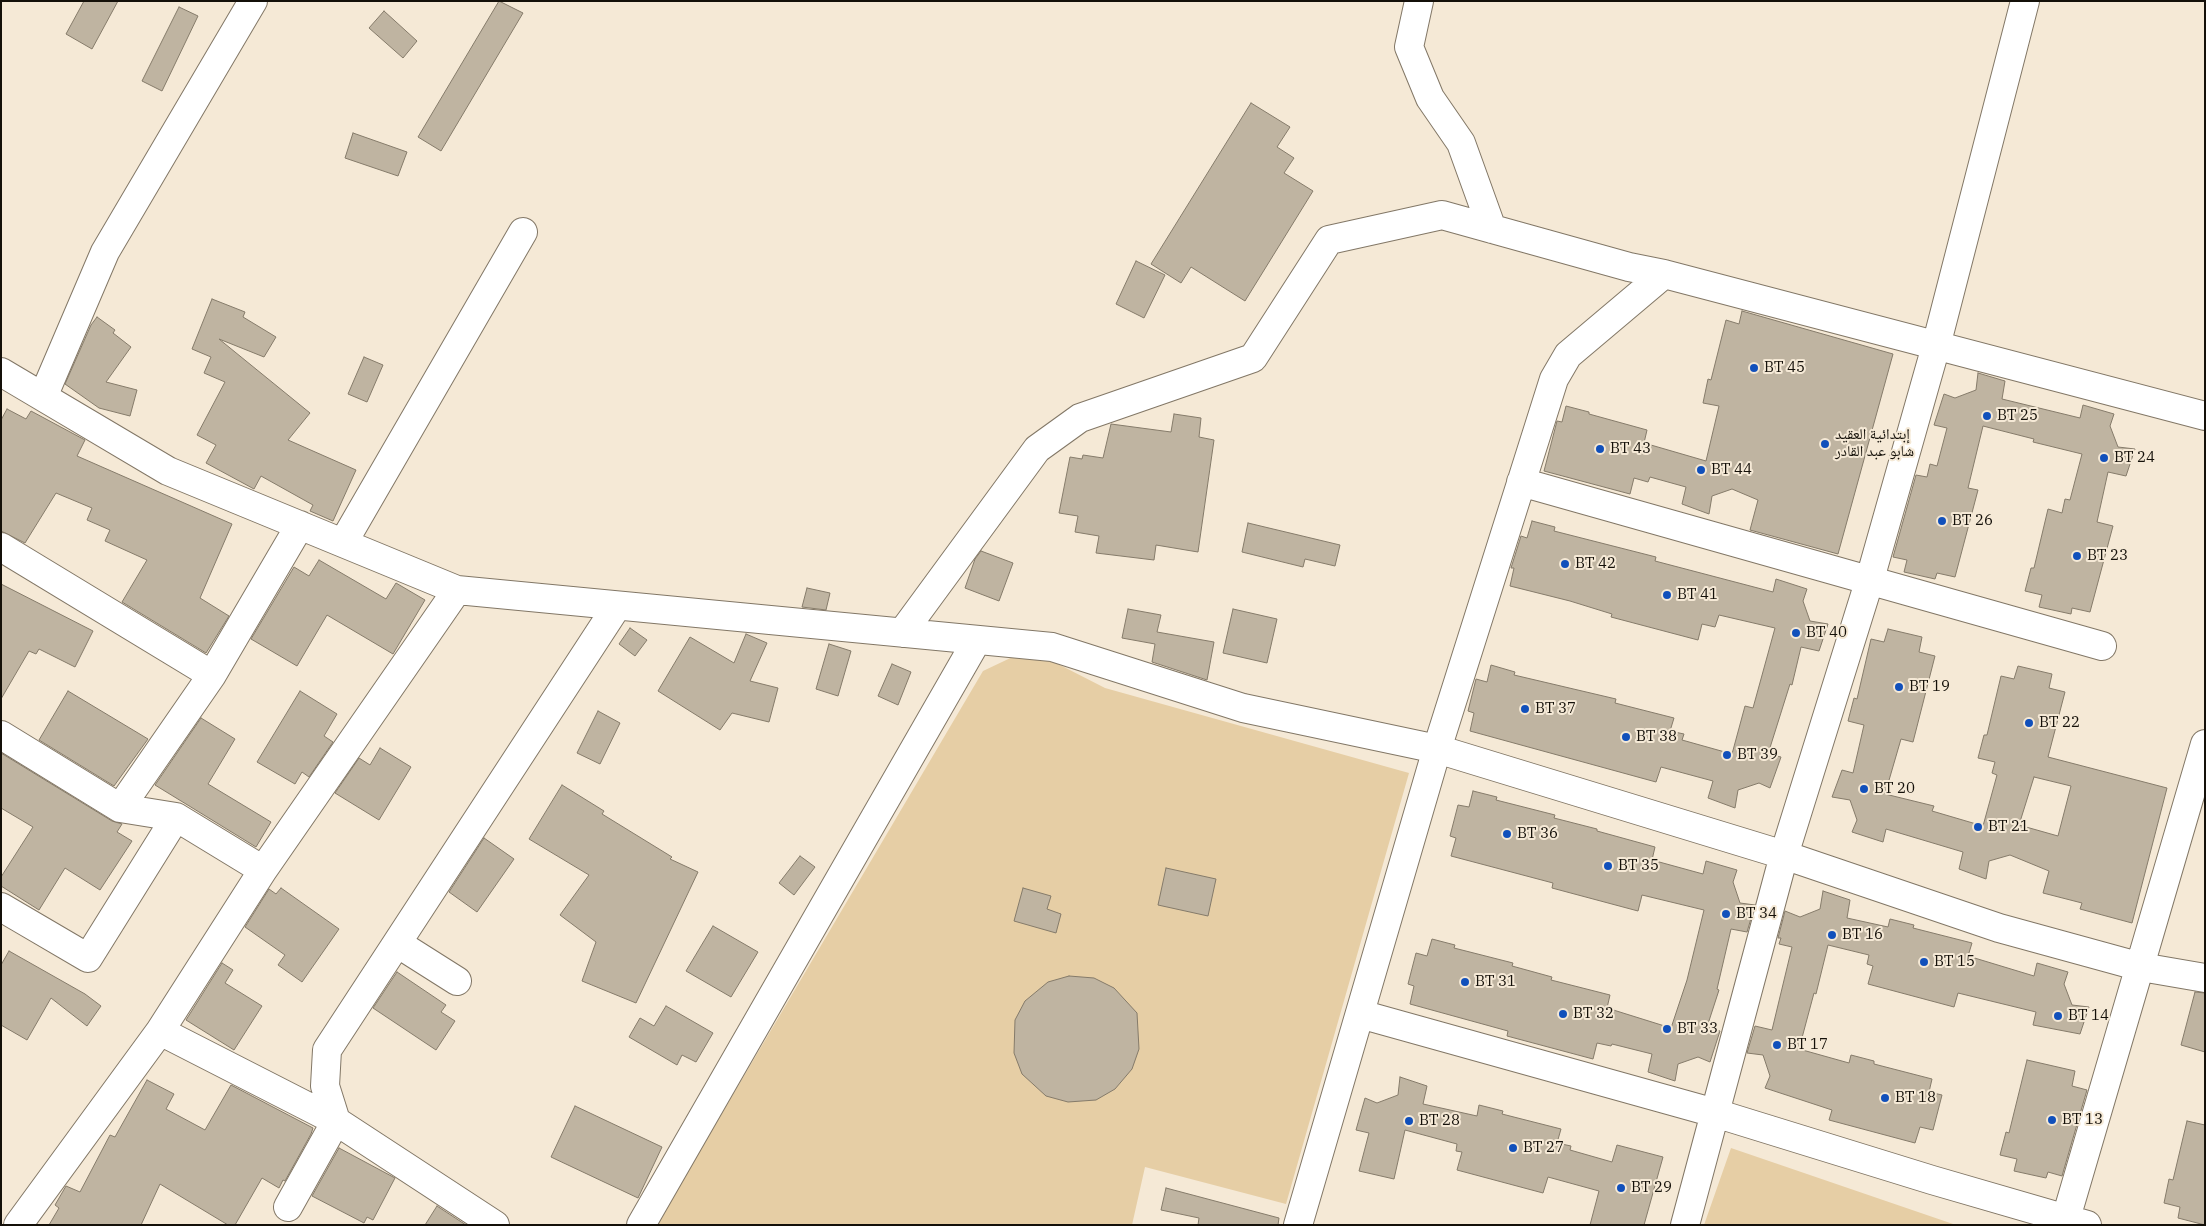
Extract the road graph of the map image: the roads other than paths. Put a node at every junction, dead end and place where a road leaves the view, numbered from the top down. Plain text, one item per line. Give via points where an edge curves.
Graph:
1 (253, 1) edge
2 (1419, 1) edge
3 (2025, 1) edge
4 (1492, 229) junction
5 (523, 232) dead end
6 (1664, 274) junction
7 (1936, 346) junction
8 (1, 372) edge
9 (43, 397) junction
10 (2205, 416) edge
11 (1522, 482) junction
12 (300, 526) junction
13 (343, 544) junction
14 (1, 547) edge
15 (1870, 579) junction
16 (457, 590) junction
17 (617, 606) junction
18 (902, 633) junction
19 (977, 640) junction
20 (2102, 646) dead end
21 (212, 675) junction
22 (1, 735) edge
23 (2205, 744) edge
24 (1437, 749) junction
25 (120, 808) junction
26 (176, 817) junction
27 (1784, 855) junction
28 (263, 870) junction
29 (1, 907) edge
30 (397, 943) junction
31 (2141, 967) junction
32 (2205, 978) edge
33 (457, 981) dead end
34 (1360, 1014) junction
35 (160, 1031) junction
36 (1715, 1113) junction
37 (336, 1121) junction
38 (288, 1207) dead end
39 (2072, 1223) edge
40 (18, 1225) edge
41 (495, 1225) edge
42 (641, 1225) edge
43 (1298, 1225) edge
44 (1685, 1225) edge

1 - 9 street via 106,252
2 - 4 street via 1409,47 1430,98 1461,143
3 - 7 street
4 - 6 street
4 - 18 street via 1442,216 1329,240 1253,358 1080,418 1037,448
5 - 13 street
6 - 7 street
6 - 11 street via 1568,355 1554,379
7 - 10 street
7 - 15 street
8 - 9 street
9 - 12 street via 168,471
11 - 15 street
11 - 24 street
12 - 13 street
12 - 21 street
13 - 16 street
14 - 21 street
15 - 20 street
15 - 27 street
16 - 17 street
16 - 28 street
17 - 18 street
17 - 30 street
18 - 19 street
19 - 24 street via 1052,647 1243,708
19 - 42 street
21 - 25 street
22 - 25 street
23 - 31 street
24 - 27 street
24 - 34 street
25 - 26 street
26 - 28 street
26 - 29 street via 88,958
27 - 31 street via 1999,928
27 - 36 street
28 - 35 street
30 - 33 street
30 - 37 street via 327,1050 325,1086
31 - 32 street
31 - 39 street
34 - 36 street
34 - 43 street
35 - 37 street
35 - 40 street
36 - 39 street
36 - 44 street
37 - 38 street
37 - 41 street

